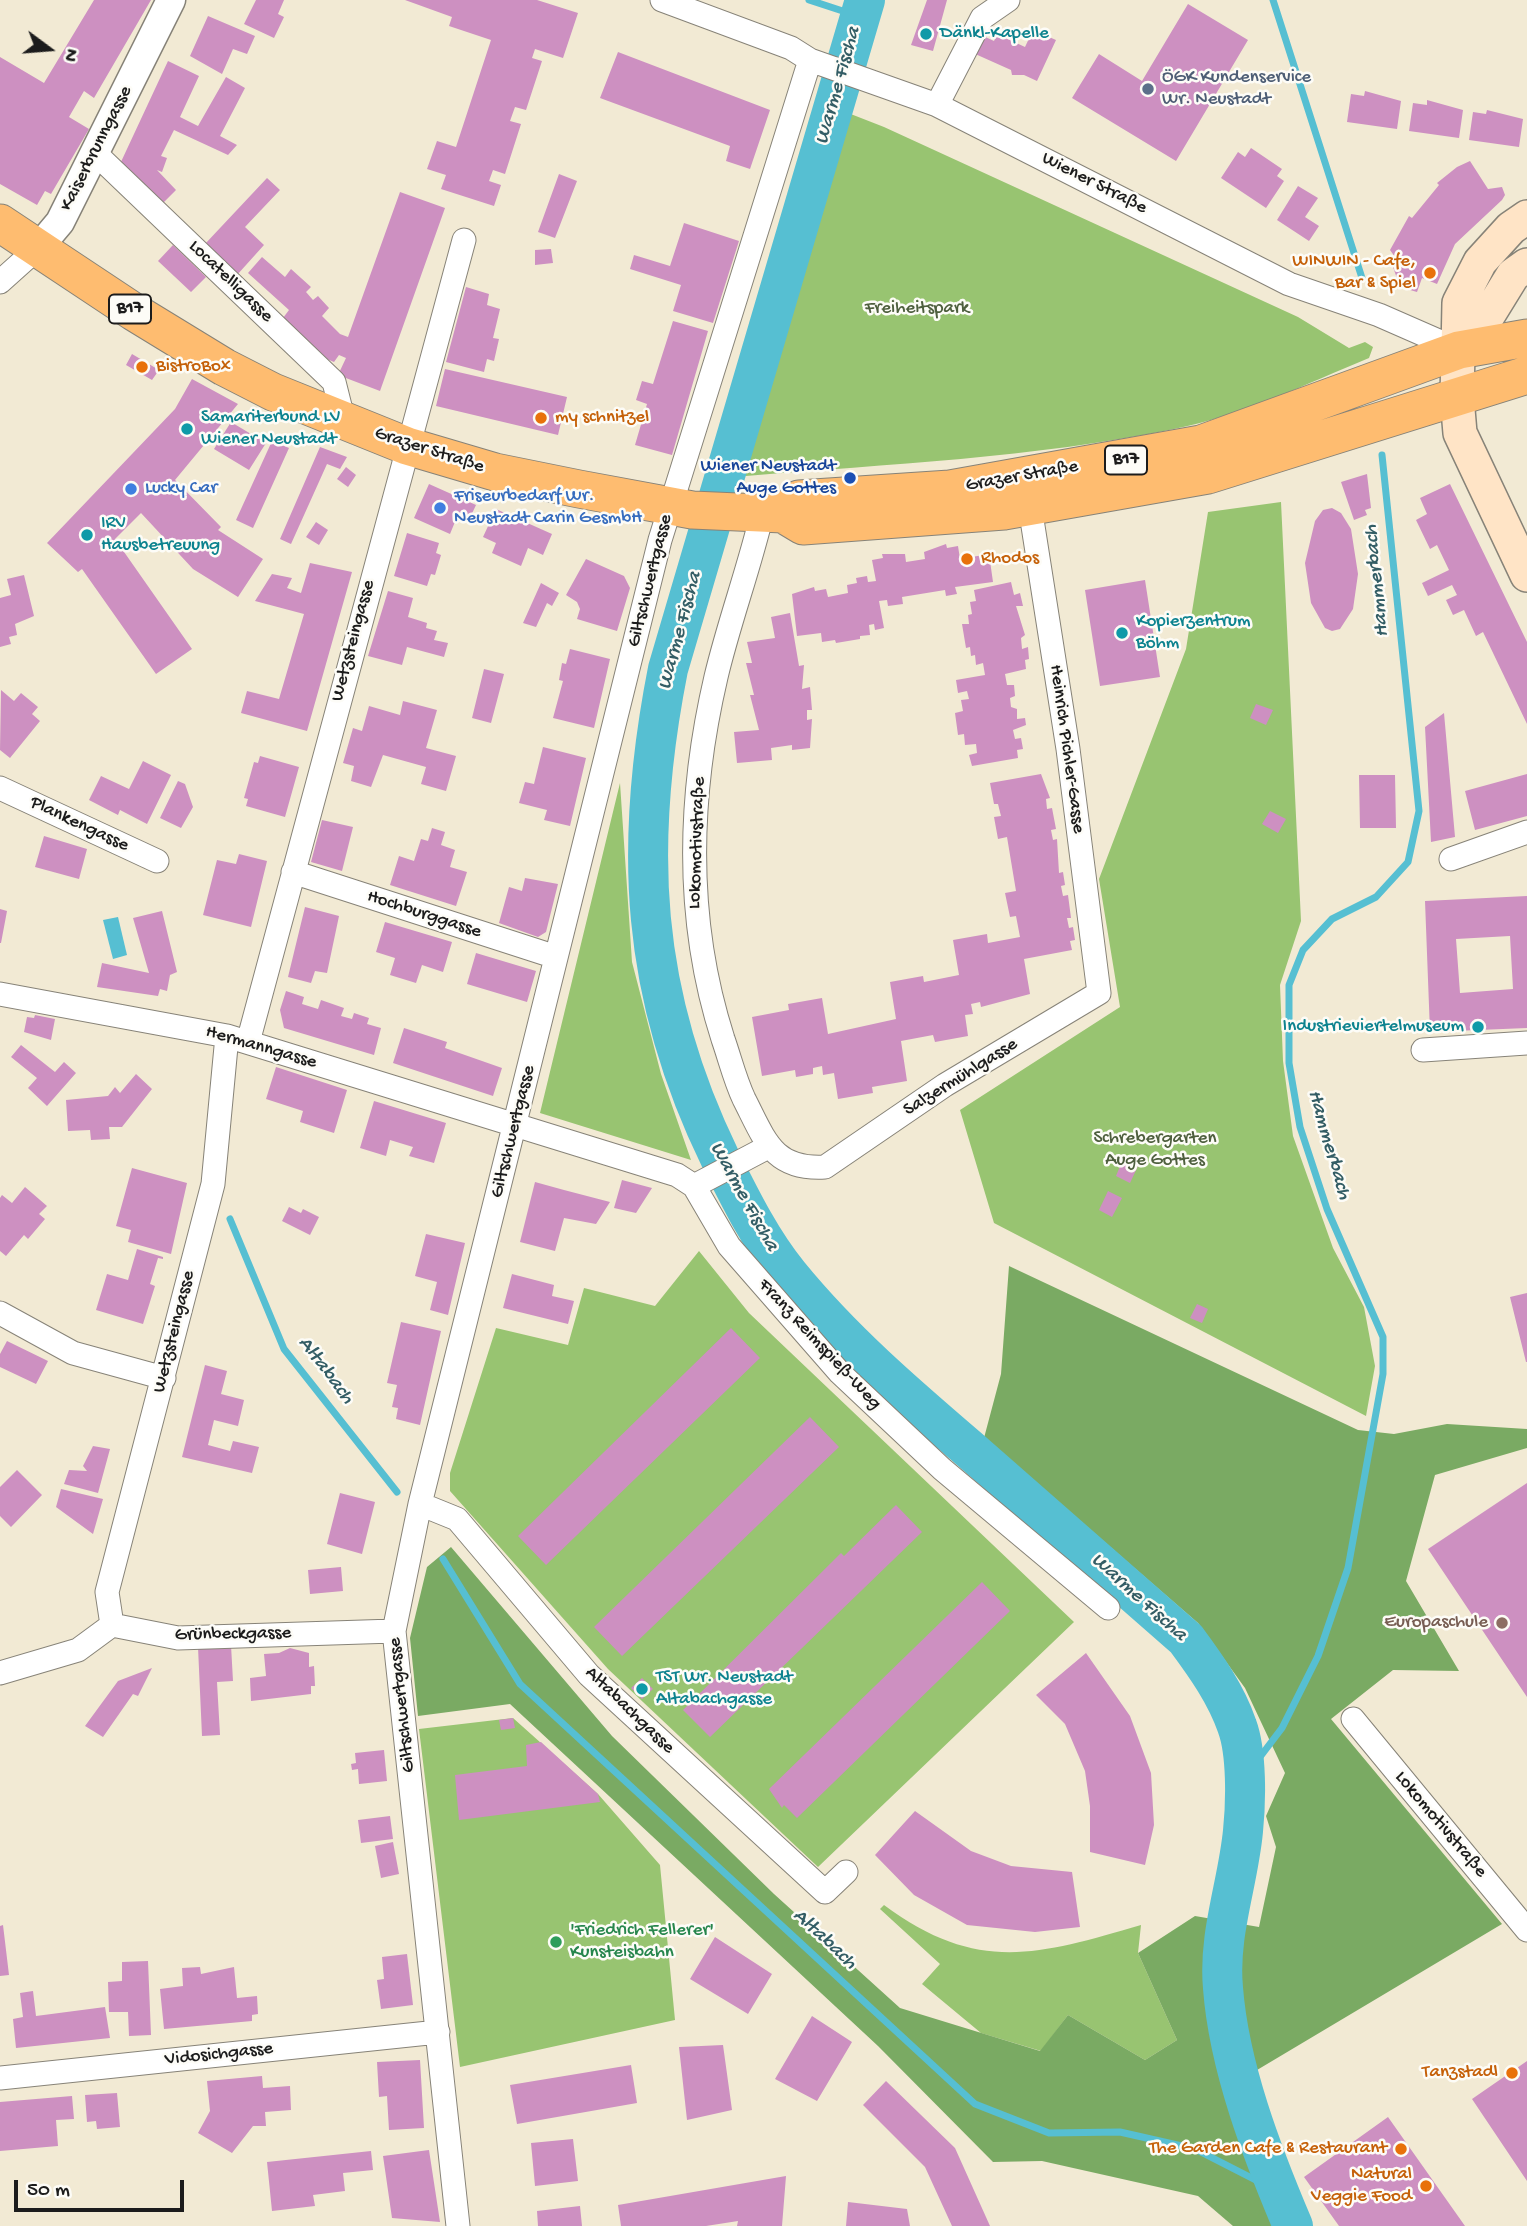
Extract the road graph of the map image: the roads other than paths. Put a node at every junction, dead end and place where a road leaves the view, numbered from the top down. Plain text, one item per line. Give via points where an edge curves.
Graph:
1 (171, 0) edge
2 (662, 0) edge
3 (1008, 0) edge
4 (810, 60) junction
5 (937, 105) junction
6 (95, 153) junction
7 (1527, 217) edge
8 (0, 223) edge
9 (464, 240) dead end
10 (39, 247) junction
11 (1527, 265) edge
12 (0, 282) edge
13 (1527, 338) edge
14 (1459, 350) junction
15 (1527, 375) edge
16 (1457, 398) junction
17 (344, 422) junction
18 (407, 446) junction
19 (1030, 507) junction
20 (729, 511) junction
21 (1527, 575) edge
22 (0, 788) edge
23 (1527, 832) edge
24 (1451, 859) dead end
25 (158, 861) dead end
26 (293, 872) junction
27 (556, 957) junction
28 (1099, 993) joint
29 (0, 994) edge
30 (237, 1039) junction
31 (1527, 1043) edge
32 (1423, 1050) dead end
33 (516, 1126) junction
34 (768, 1147) junction
35 (701, 1182) junction
36 (0, 1313) edge
37 (164, 1378) junction
38 (420, 1504) junction
39 (1108, 1608) dead end
40 (112, 1625) junction
41 (394, 1631) junction
42 (0, 1673) edge
43 (1353, 1719) dead end
44 (846, 1872) dead end
45 (1527, 1930) edge
46 (438, 2032) junction
47 (0, 2078) edge
48 (458, 2226) edge

1 - 6 street, Kaiserbrunngasse
2 - 4 street, Wiener Straße via 791,48
3 - 5 street via 982,18
4 - 5 street, Wiener Straße
4 - 20 street, Giltschwertgasse
5 - 14 street, Wiener Straße via 1289,284 1379,315
6 - 10 street, Kaiserbrunngasse via 60,222
6 - 17 street, Locatelligasse via 334,382
7 - 14 main road via 1480,262 1467,286 1459,303
8 - 10 main road, Grazer Straße / B17
9 - 18 street, Wetzsteingasse
10 - 12 street, Kaiserbrunngasse
10 - 17 main road, Grazer Straße / B17 via 224,367
11 - 14 main road via 1513,275 1484,322
13 - 14 main road, B17
14 - 16 main road
14 - 20 main road, Grazer Straße / B17 via 1201,444 950,489 799,499
15 - 16 main road, B17
16 - 19 main road, Grazer Straße / B17 via 1208,475
16 - 21 main road via 1460,433
17 - 18 main road, Grazer Straße / B17
18 - 20 main road, Grazer Straße / B17 via 495,472
18 - 26 street, Wetzsteingasse
19 - 20 main road, Grazer Straße / B17 via 803,526
19 - 28 street, Heinrich Pichler-Gasse via 1068,749
20 - 27 street, Giltschwertgasse
20 - 34 street, Lokomotivstraße via 716,676 701,755 694,867 696,921 711,1002 738,1087
22 - 25 street, Plankengasse
23 - 24 street
26 - 27 street, Hochburggasse
26 - 30 street, Wetzsteingasse
27 - 33 street, Giltschwertgasse
28 - 34 street, Salzermühlgasse via 945,1085 825,1167 803,1168
29 - 30 street, Hermanngasse
30 - 33 street, Hermanngasse
30 - 37 street, Wetzsteingasse via 213,1184
31 - 32 street
33 - 35 street
33 - 38 street, Giltschwertgasse
34 - 35 street
35 - 39 street, Franz Reimspieß-Weg via 729,1245 840,1373 942,1469
36 - 37 street via 73,1353
37 - 40 street, Wetzsteingasse via 107,1592
38 - 41 street, Giltschwertgasse
38 - 44 street, Altabachgasse via 457,1519 589,1675 825,1892
40 - 41 street, Grünbeckgasse via 178,1638
40 - 42 street via 78,1650
41 - 46 street, Giltschwertgasse
43 - 45 street, Lokomotivstraße
46 - 47 street, Vidosichgasse
46 - 48 street, Giltschwertgasse

